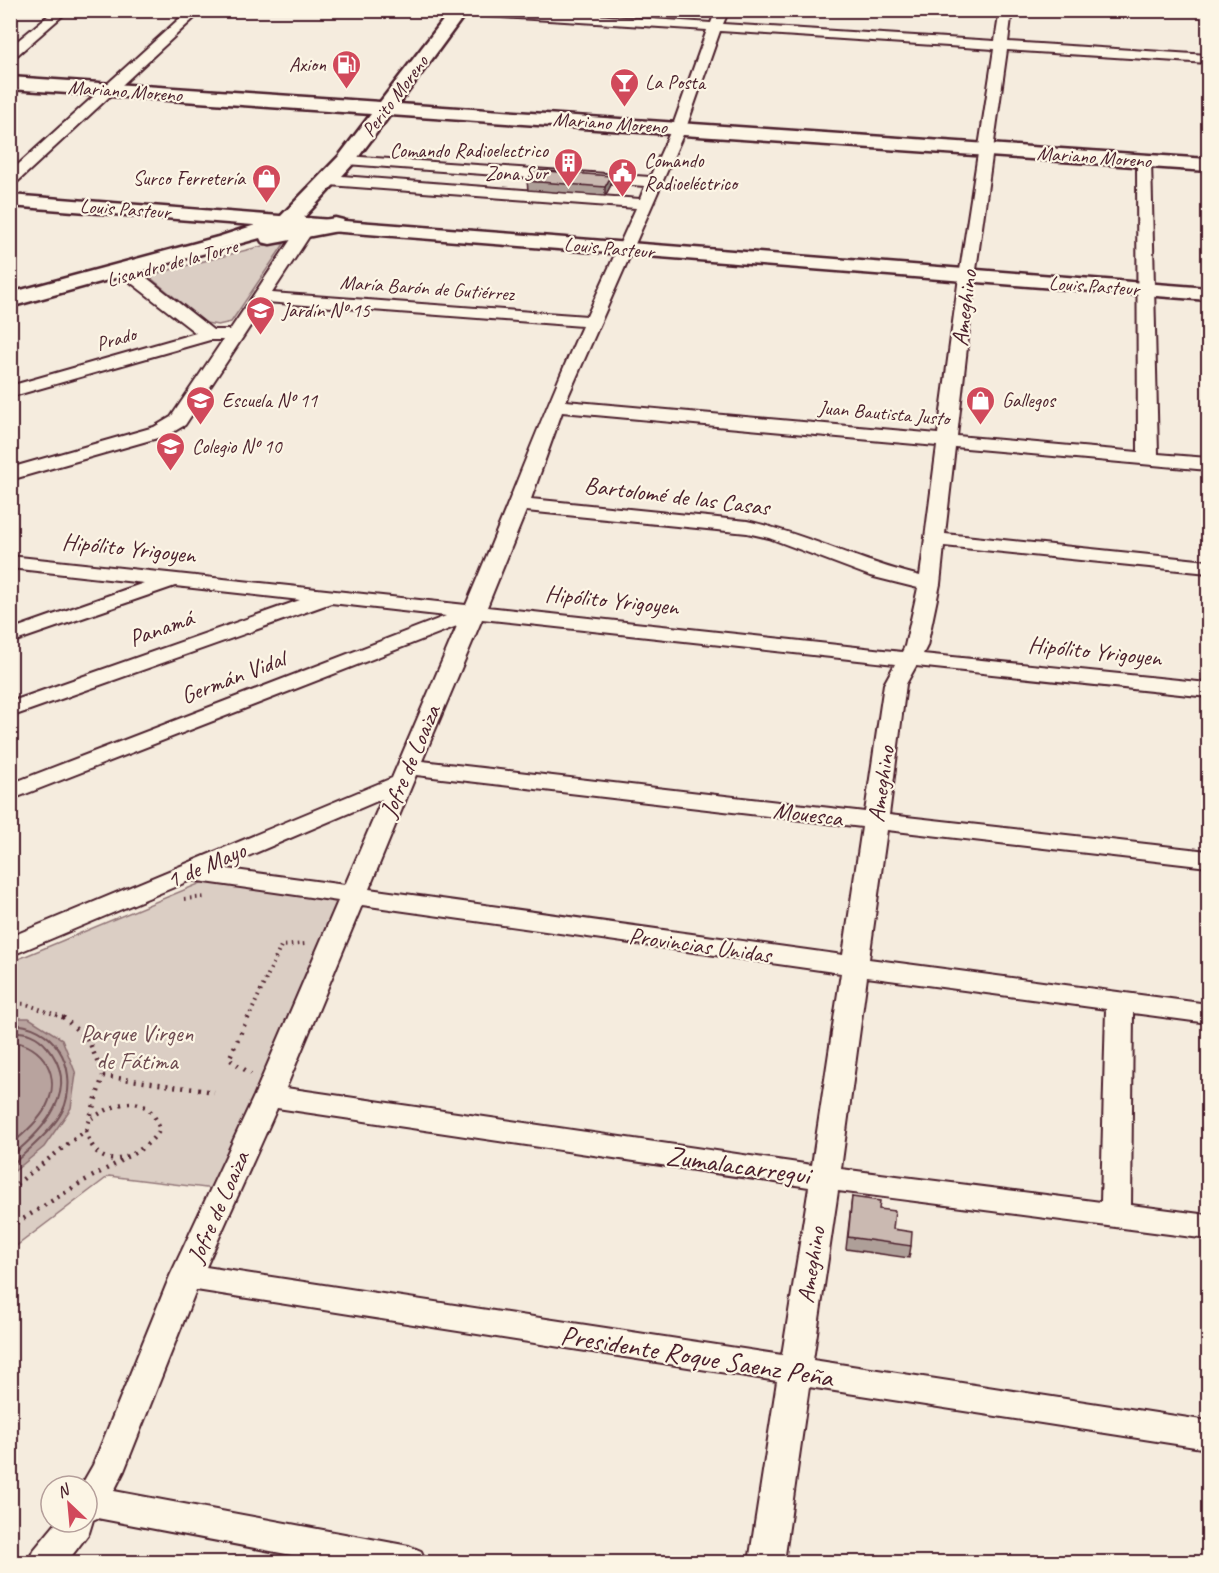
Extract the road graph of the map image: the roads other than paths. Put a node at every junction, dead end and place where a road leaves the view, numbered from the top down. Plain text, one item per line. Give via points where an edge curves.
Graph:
1 (63, 10) edge
2 (197, 10) edge
3 (454, 10) edge
4 (723, 10) edge
5 (1006, 10) edge
6 (460, 11) edge
7 (715, 27) junction
8 (1001, 46) junction
9 (10, 54) edge
10 (1209, 59) edge
11 (10, 83) edge
12 (110, 90) junction
13 (386, 108) junction
14 (680, 128) junction
15 (987, 150) junction
16 (346, 160) junction
17 (1144, 160) junction
18 (1209, 165) edge
19 (329, 180) junction
20 (10, 181) edge
21 (654, 182) junction
22 (10, 200) edge
23 (645, 204) junction
24 (301, 225) junction
25 (335, 225) joint
26 (625, 250) junction
27 (131, 274) junction
28 (967, 277) junction
29 (1145, 289) junction
30 (1209, 294) edge
31 (260, 297) junction
32 (10, 300) edge
33 (10, 306) edge
34 (591, 321) junction
35 (209, 335) junction
36 (234, 335) junction
37 (10, 392) edge
38 (555, 406) junction
39 (948, 441) junction
40 (1148, 459) junction
41 (1209, 464) edge
42 (10, 474) edge
43 (519, 504) junction
44 (935, 539) junction
45 (10, 562) edge
46 (33, 564) junction
47 (1209, 567) edge
48 (10, 572) edge
49 (173, 580) junction
50 (929, 584) junction
51 (330, 596) junction
52 (474, 612) junction
53 (10, 637) edge
54 (908, 659) junction
55 (1209, 690) edge
56 (10, 710) edge
57 (405, 774) junction
58 (10, 793) edge
59 (876, 822) junction
60 (1209, 859) edge
61 (191, 872) junction
62 (352, 896) junction
63 (10, 947) edge
64 (854, 966) junction
65 (1120, 1001) junction
66 (1209, 1013) edge
67 (258, 1091) junction
68 (825, 1178) junction
69 (1116, 1216) junction
70 (1209, 1227) edge
71 (186, 1276) junction
72 (794, 1372) junction
73 (1209, 1435) edge
74 (99, 1486) edge
75 (99, 1512) edge
76 (69, 1534) edge
77 (45, 1563) edge
78 (409, 1563) edge
79 (766, 1563) edge

1 - 9 street
2 - 12 street
3 - 6 street
4 - 7 street, Jofre de Loaiza
5 - 8 street, Ameghino
6 - 7 street
6 - 13 main road, Perito Moreno
7 - 8 street
7 - 14 street, Jofre de Loaiza
8 - 10 street
8 - 15 street, Ameghino
11 - 12 main road, Mariano Moreno
12 - 13 main road, Mariano Moreno
12 - 20 street
13 - 14 main road, Mariano Moreno
13 - 16 main road, Perito Moreno
14 - 15 main road, Mariano Moreno
14 - 21 street, Jofre de Loaiza
15 - 17 main road, Mariano Moreno
15 - 28 street, Ameghino
16 - 19 main road, Perito Moreno
16 - 21 street
17 - 18 main road, Mariano Moreno
17 - 29 street
19 - 23 street
19 - 24 main road, Perito Moreno via 334,189
21 - 23 street, Jofre de Loaiza
22 - 24 street, Louis Pasteur
23 - 26 street, Jofre de Loaiza
24 - 25 main road, Lisandro de la Torre
24 - 27 main road, Lisandro de la Torre
24 - 31 street, Perito Moreno
24 - 32 main road, Lisandro de la Torre
25 - 26 street, Louis Pasteur
26 - 28 street, Louis Pasteur
26 - 34 street, Jofre de Loaiza
27 - 33 main road, Lisandro de la Torre
27 - 35 street
28 - 29 street, Louis Pasteur
28 - 39 street, Ameghino
29 - 30 street, Louis Pasteur
29 - 40 street
31 - 34 street, María Barón de Gutiérrez
31 - 36 street, Perito Moreno
34 - 38 street, Jofre de Loaiza
35 - 36 street, Prado
35 - 37 street, Prado
36 - 42 street, Perito Moreno via 178,421 161,431
38 - 39 street, Juan Bautista Justo
38 - 43 street, Jofre de Loaiza
39 - 40 street, Juan Bautista Justo
39 - 44 street, Ameghino
40 - 41 street, Juan Bautista Justo
43 - 50 street, Bartolomé de las Casas via 747,527 775,533 877,572
43 - 52 street, Jofre de Loaiza
44 - 47 street
44 - 50 street, Ameghino
45 - 46 street, Hipólito Yrigoyen
46 - 48 street
46 - 49 street, Hipólito Yrigoyen
49 - 51 street, Hipólito Yrigoyen
49 - 53 street
50 - 54 street, Ameghino via 916,646
51 - 52 street, Hipólito Yrigoyen
51 - 56 street, Panamá
52 - 54 street, Hipólito Yrigoyen
52 - 57 street, Jofre de Loaiza
52 - 58 street, Germán Vidal
54 - 55 street, Hipólito Yrigoyen
54 - 59 street, Ameghino via 895,684
57 - 59 street, Mouesca
57 - 61 street, 1 de Mayo
57 - 62 street, Jofre de Loaiza
59 - 60 street, Mouesca
59 - 64 street, Ameghino
61 - 62 street, Provincias Unidas
61 - 63 street, 1 de Mayo
62 - 64 street, Provincias Unidas
62 - 67 street, Jofre de Loaiza
64 - 65 street, Provincias Unidas
64 - 68 street, Ameghino
65 - 66 street, Provincias Unidas
65 - 69 street
67 - 68 street, Zumalacarregui
67 - 71 street, Jofre de Loaiza
68 - 69 street, Zumalacarregui
68 - 72 street, Ameghino
69 - 70 street, Zumalacarregui
71 - 72 street, Presidente Roque Saenz Peña
71 - 74 street, Jofre de Loaiza
72 - 73 street, Presidente Roque Saenz Peña
72 - 79 street, Ameghino
75 - 78 street
76 - 77 street, Jofre de Loaiza

